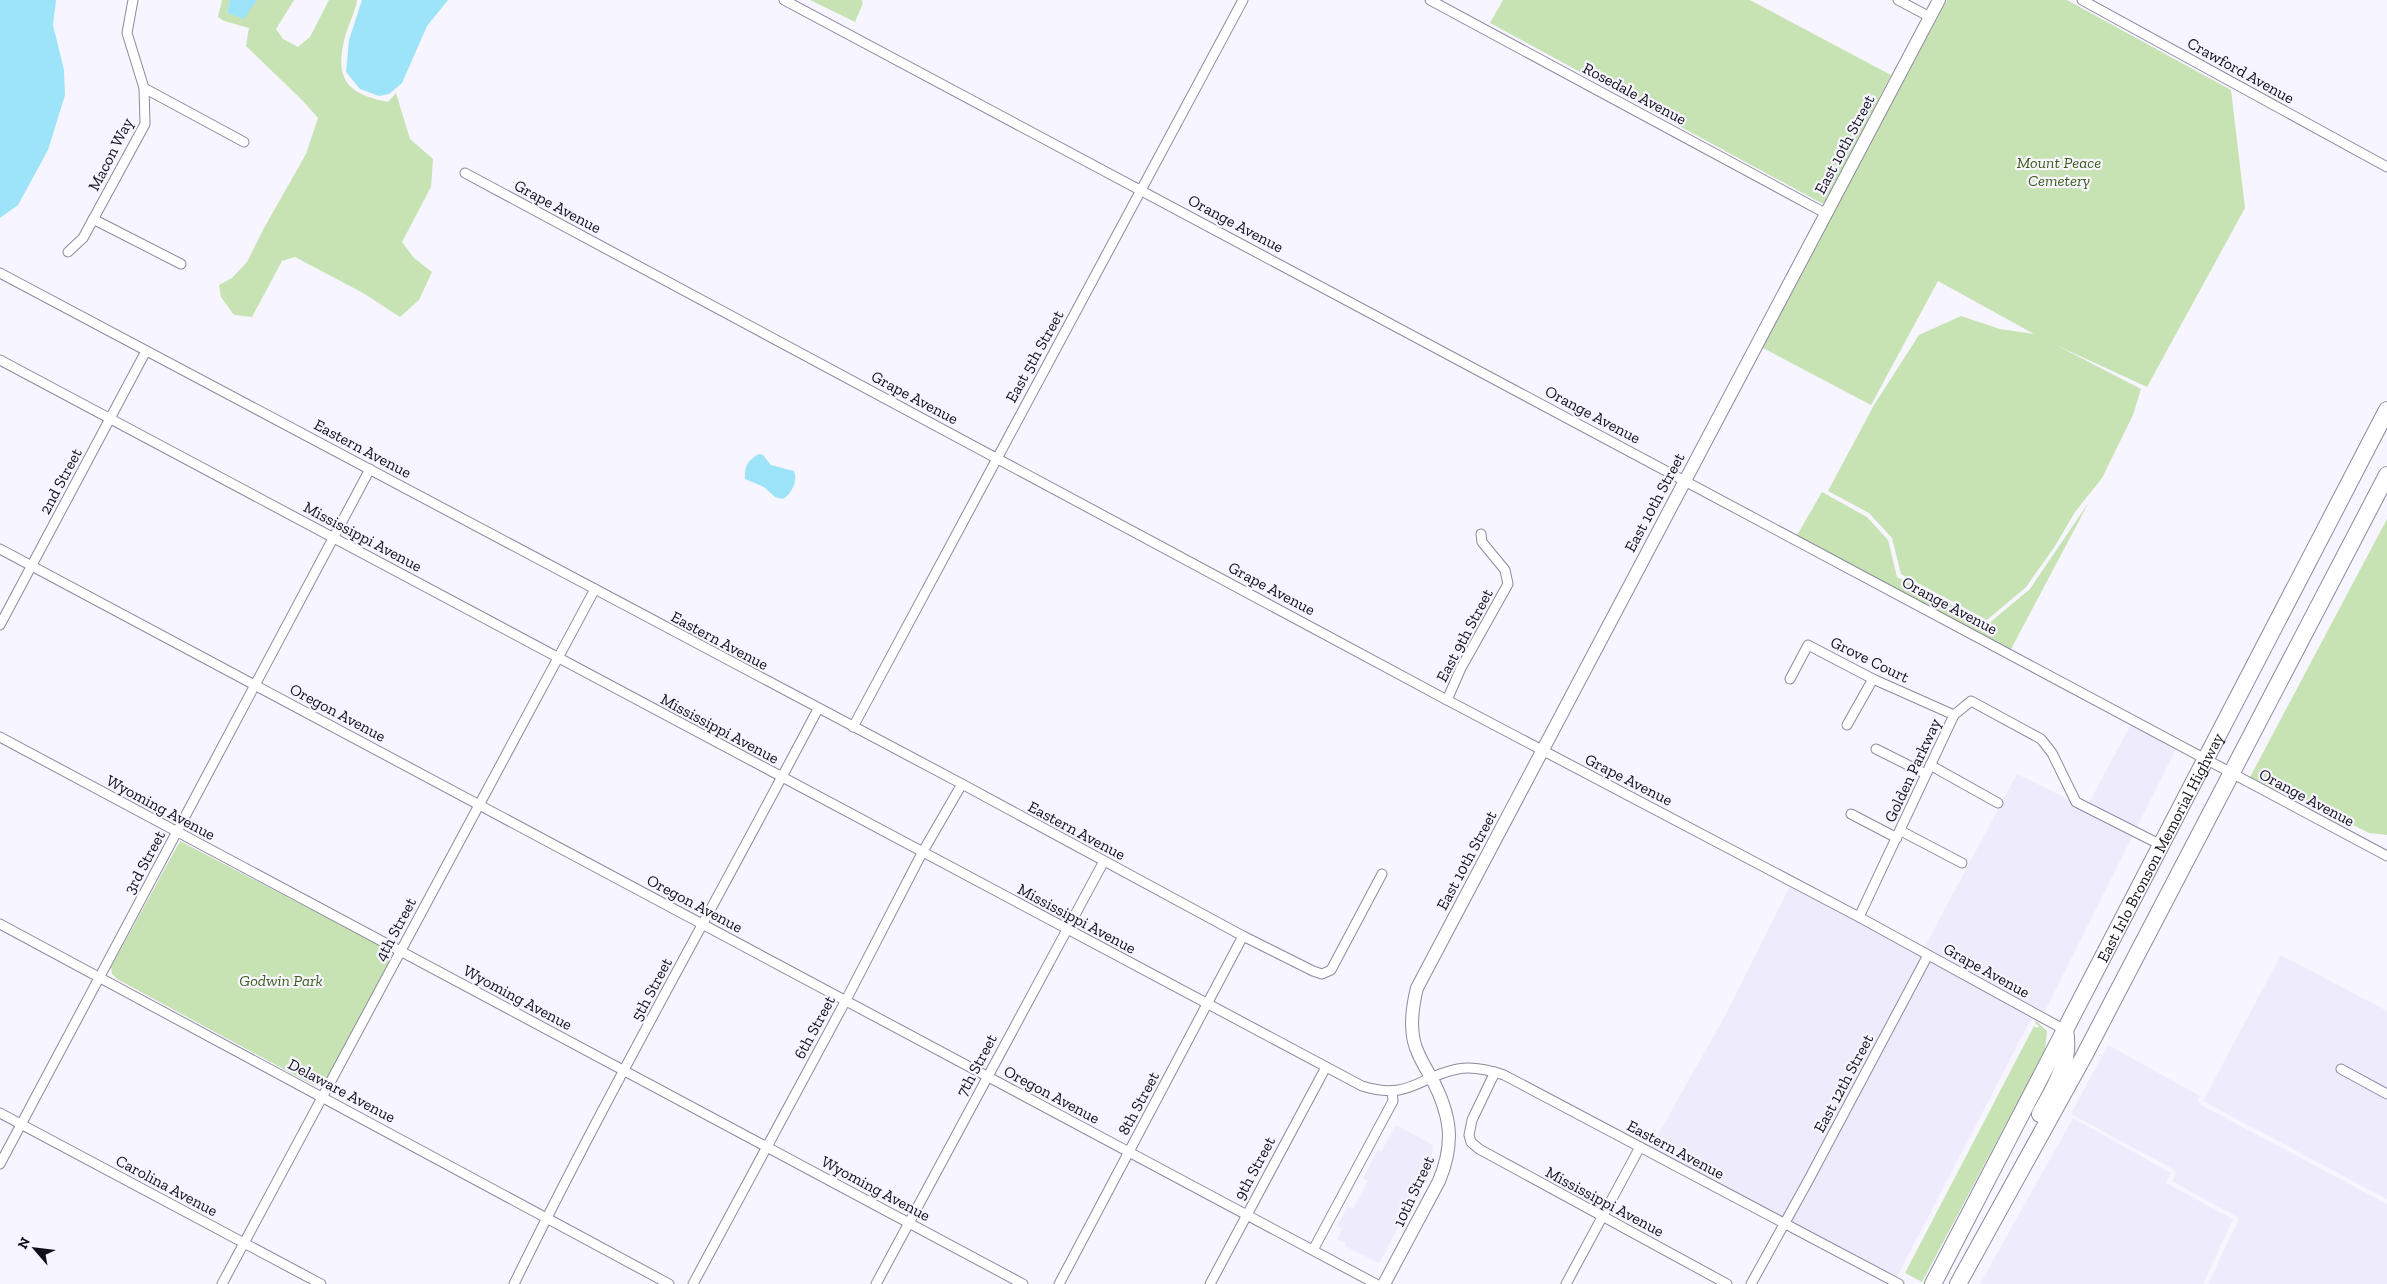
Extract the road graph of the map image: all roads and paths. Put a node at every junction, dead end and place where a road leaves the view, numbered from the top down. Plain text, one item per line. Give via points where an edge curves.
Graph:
1 (132, 0) edge
2 (784, 0) edge
3 (1243, 0) edge
4 (1430, 0) edge
5 (1898, 0) edge
6 (1939, 0) edge
7 (2082, 0) edge
8 (1930, 17) junction
9 (144, 88) junction
10 (244, 142) dead end
11 (2387, 167) edge
12 (465, 173) dead end
13 (1142, 190) junction
14 (1825, 213) junction
15 (93, 219) junction
16 (68, 252) dead end
17 (181, 264) dead end
18 (0, 273) edge
19 (146, 351) junction
20 (0, 360) edge
21 (2387, 410) edge
22 (110, 419) junction
23 (996, 457) junction
24 (370, 469) junction
25 (2387, 475) edge
26 (1684, 480) junction
27 (1482, 534) dead end
28 (335, 538) junction
29 (0, 549) edge
30 (32, 566) junction
31 (594, 589) junction
32 (0, 625) edge
33 (558, 658) junction
34 (1790, 679) dead end
35 (1873, 679) junction
36 (255, 685) junction
37 (1447, 700) junction
38 (818, 709) junction
39 (1954, 715) junction
40 (1847, 725) dead end
41 (853, 727) junction
42 (0, 737) edge
43 (1876, 749) dead end
44 (1542, 750) junction
45 (2206, 759) junction
46 (1930, 765) junction
47 (1926, 774) junction
48 (2232, 774) junction
49 (782, 778) junction
50 (962, 784) junction
51 (1998, 803) dead end
52 (479, 804) junction
53 (1851, 814) dead end
54 (177, 833) junction
55 (1899, 834) junction
56 (2161, 845) junction
57 (922, 852) junction
58 (2387, 856) edge
59 (1104, 861) junction
60 (1962, 863) dead end
61 (1382, 874) dead end
62 (1859, 917) junction
63 (0, 924) edge
64 (702, 924) junction
65 (1066, 930) junction
66 (1243, 936) junction
67 (400, 952) junction
68 (1928, 955) junction
69 (100, 977) junction
70 (846, 1000) junction
71 (1206, 1004) junction
72 (1412, 1023) joint
73 (2065, 1030) junction
74 (1326, 1067) junction
75 (2341, 1069) dead end
76 (625, 1071) junction
77 (1495, 1072) junction
78 (987, 1076) junction
79 (1432, 1079) junction
80 (1392, 1091) junction
81 (2387, 1094) edge
82 (322, 1097) junction
83 (0, 1113) edge
84 (21, 1124) junction
85 (767, 1147) junction
86 (1640, 1147) junction
87 (1129, 1152) junction
88 (0, 1164) edge
89 (1988, 1176) junction
90 (2007, 1193) junction
91 (1246, 1214) junction
92 (1603, 1216) junction
93 (547, 1217) junction
94 (909, 1223) junction
95 (1784, 1224) junction
96 (244, 1243) junction
97 (1313, 1250) junction
98 (222, 1284) edge
99 (321, 1284) edge
100 (514, 1284) edge
101 (668, 1284) edge
102 (693, 1284) edge
103 (876, 1284) edge
104 (1023, 1284) edge
105 (1059, 1284) edge
106 (1210, 1284) edge
107 (1376, 1284) edge
108 (1384, 1284) edge
109 (1566, 1284) edge
110 (1727, 1284) edge
111 (1751, 1284) edge
112 (1899, 1284) edge
113 (1934, 1284) edge
114 (1943, 1284) edge
115 (1958, 1284) edge

1 - 9 street, Macon Way via 127,33
2 - 13 street, Orange Avenue
3 - 13 street, East 5th Street
4 - 14 street, Rosedale Avenue
5 - 8 street
6 - 8 street, East 10th Street
7 - 11 street, Crawford Avenue
8 - 14 street, East 10th Street
9 - 10 street
9 - 15 street, Macon Way via 145,124
12 - 23 street, Grape Avenue
13 - 23 street, East 5th Street
13 - 26 street, Orange Avenue
14 - 26 street, East 10th Street
15 - 16 street, Macon Way via 83,238
15 - 17 street
18 - 19 street, Eastern Avenue
19 - 22 street, 2nd Street
19 - 24 street, Eastern Avenue
20 - 22 street, Mississippi Avenue
21 - 45 highway, East Irlo Bronson Memorial Highway
22 - 28 street, Mississippi Avenue
22 - 30 street, 2nd Street
23 - 37 street, Grape Avenue
23 - 41 street, East 5th Street
24 - 28 street, 3rd Street
24 - 31 street, Eastern Avenue
25 - 48 highway, East Irlo Bronson Memorial Highway
26 - 44 street, East 10th Street
26 - 45 street, Orange Avenue
27 - 37 street, East 9th Street via 1482,542 1505,570 1508,584 1460,668
28 - 33 street, Mississippi Avenue
28 - 36 street, 3rd Street
29 - 30 street, Oregon Avenue
30 - 32 street, 2nd Street
30 - 36 street, Oregon Avenue
31 - 33 street, 4th Street
31 - 38 street, Eastern Avenue
33 - 49 street, Mississippi Avenue
33 - 52 street, 4th Street
34 - 35 street, Grove Court via 1808,645
35 - 39 street, Grove Court
35 - 40 street
36 - 52 street, Oregon Avenue
36 - 54 street, 3rd Street
37 - 44 street, Grape Avenue
38 - 41 street, Eastern Avenue
38 - 49 street, 5th Street
39 - 46 street, Golden Parkway
39 - 56 street, Golden Parkway via 1971,701 2041,739 2076,802
41 - 50 street, Eastern Avenue
42 - 54 street, Wyoming Avenue
43 - 47 street
44 - 62 street, Grape Avenue
44 - 72 street, East 10th Street via 1424,972 1415,996
45 - 48 street, Orange Avenue
45 - 56 highway, East Irlo Bronson Memorial Highway
46 - 47 street, Golden Parkway
46 - 51 street
47 - 55 street, Golden Parkway
48 - 58 street, Orange Avenue
48 - 90 highway, East Irlo Bronson Memorial Highway via 2084,1056
49 - 57 street, Mississippi Avenue
49 - 64 street, 5th Street
50 - 57 street, 6th Street
50 - 59 street, Eastern Avenue
52 - 64 street, Oregon Avenue
52 - 67 street, 4th Street
53 - 55 street
54 - 67 street, Wyoming Avenue
54 - 69 street, 3rd Street
55 - 60 street
55 - 62 street, Golden Parkway
56 - 73 highway, East Irlo Bronson Memorial Highway
57 - 65 street, Mississippi Avenue
57 - 70 street, 6th Street
59 - 65 street, 7th Street
59 - 66 street, Eastern Avenue
61 - 66 street, Eastern Avenue via 1331,970 1322,974 1313,972
62 - 68 street, Grape Avenue
63 - 69 street, Delaware Avenue
64 - 70 street, Oregon Avenue
64 - 76 street, 5th Street
65 - 71 street, Mississippi Avenue
65 - 78 street, 7th Street
66 - 71 street, 8th Street
67 - 76 street, Wyoming Avenue
67 - 82 street, 4th Street
68 - 73 street, Grape Avenue
68 - 95 street, East 12th Street
69 - 82 street, Delaware Avenue
69 - 84 street, 3rd Street
70 - 78 street, Oregon Avenue
70 - 85 street, 6th Street
71 - 74 street, Mississippi Avenue
71 - 87 street, 8th Street
72 - 79 street, 10th Street via 1415,1047
73 - 89 highway, East Irlo Bronson Memorial Highway
73 - 90 highway via 2068,1049 2065,1064 2009,1171
74 - 80 street, Mississippi Avenue via 1362,1086
74 - 91 street, 9th Street
75 - 81 street
76 - 85 street, Wyoming Avenue
76 - 93 street, 5th Street
77 - 79 street, Eastern Avenue via 1458,1069
77 - 86 street, Eastern Avenue
77 - 92 street, Mississippi Avenue via 1472,1120 1471,1142 1484,1153
78 - 87 street, Oregon Avenue
78 - 94 street, 7th Street
79 - 80 street, Mississippi Avenue via 1412,1088
79 - 108 street, 10th Street via 1450,1130 1446,1165
80 - 97 street via 1393,1101
82 - 93 street, Delaware Avenue
82 - 96 street, 4th Street
83 - 84 street, Carolina Avenue
84 - 88 street, 3rd Street
84 - 96 street, Carolina Avenue
85 - 94 street, Wyoming Avenue
85 - 102 street, 6th Street
86 - 92 street
86 - 95 street, Eastern Avenue
87 - 91 street, Oregon Avenue
87 - 105 street, 8th Street
89 - 113 highway, East Irlo Bronson Memorial Highway
89 - 114 highway via 1993,1190
90 - 115 highway, East Irlo Bronson Memorial Highway
91 - 97 street, Oregon Avenue
91 - 106 street, 9th Street
92 - 109 street
92 - 110 street, Mississippi Avenue
93 - 100 street, 5th Street
93 - 101 street, Delaware Avenue
94 - 103 street, 7th Street
94 - 104 street, Wyoming Avenue
95 - 111 street, East 12th Street
95 - 112 street, Eastern Avenue
96 - 98 street, 4th Street
96 - 99 street, Carolina Avenue
97 - 107 street, Oregon Avenue

